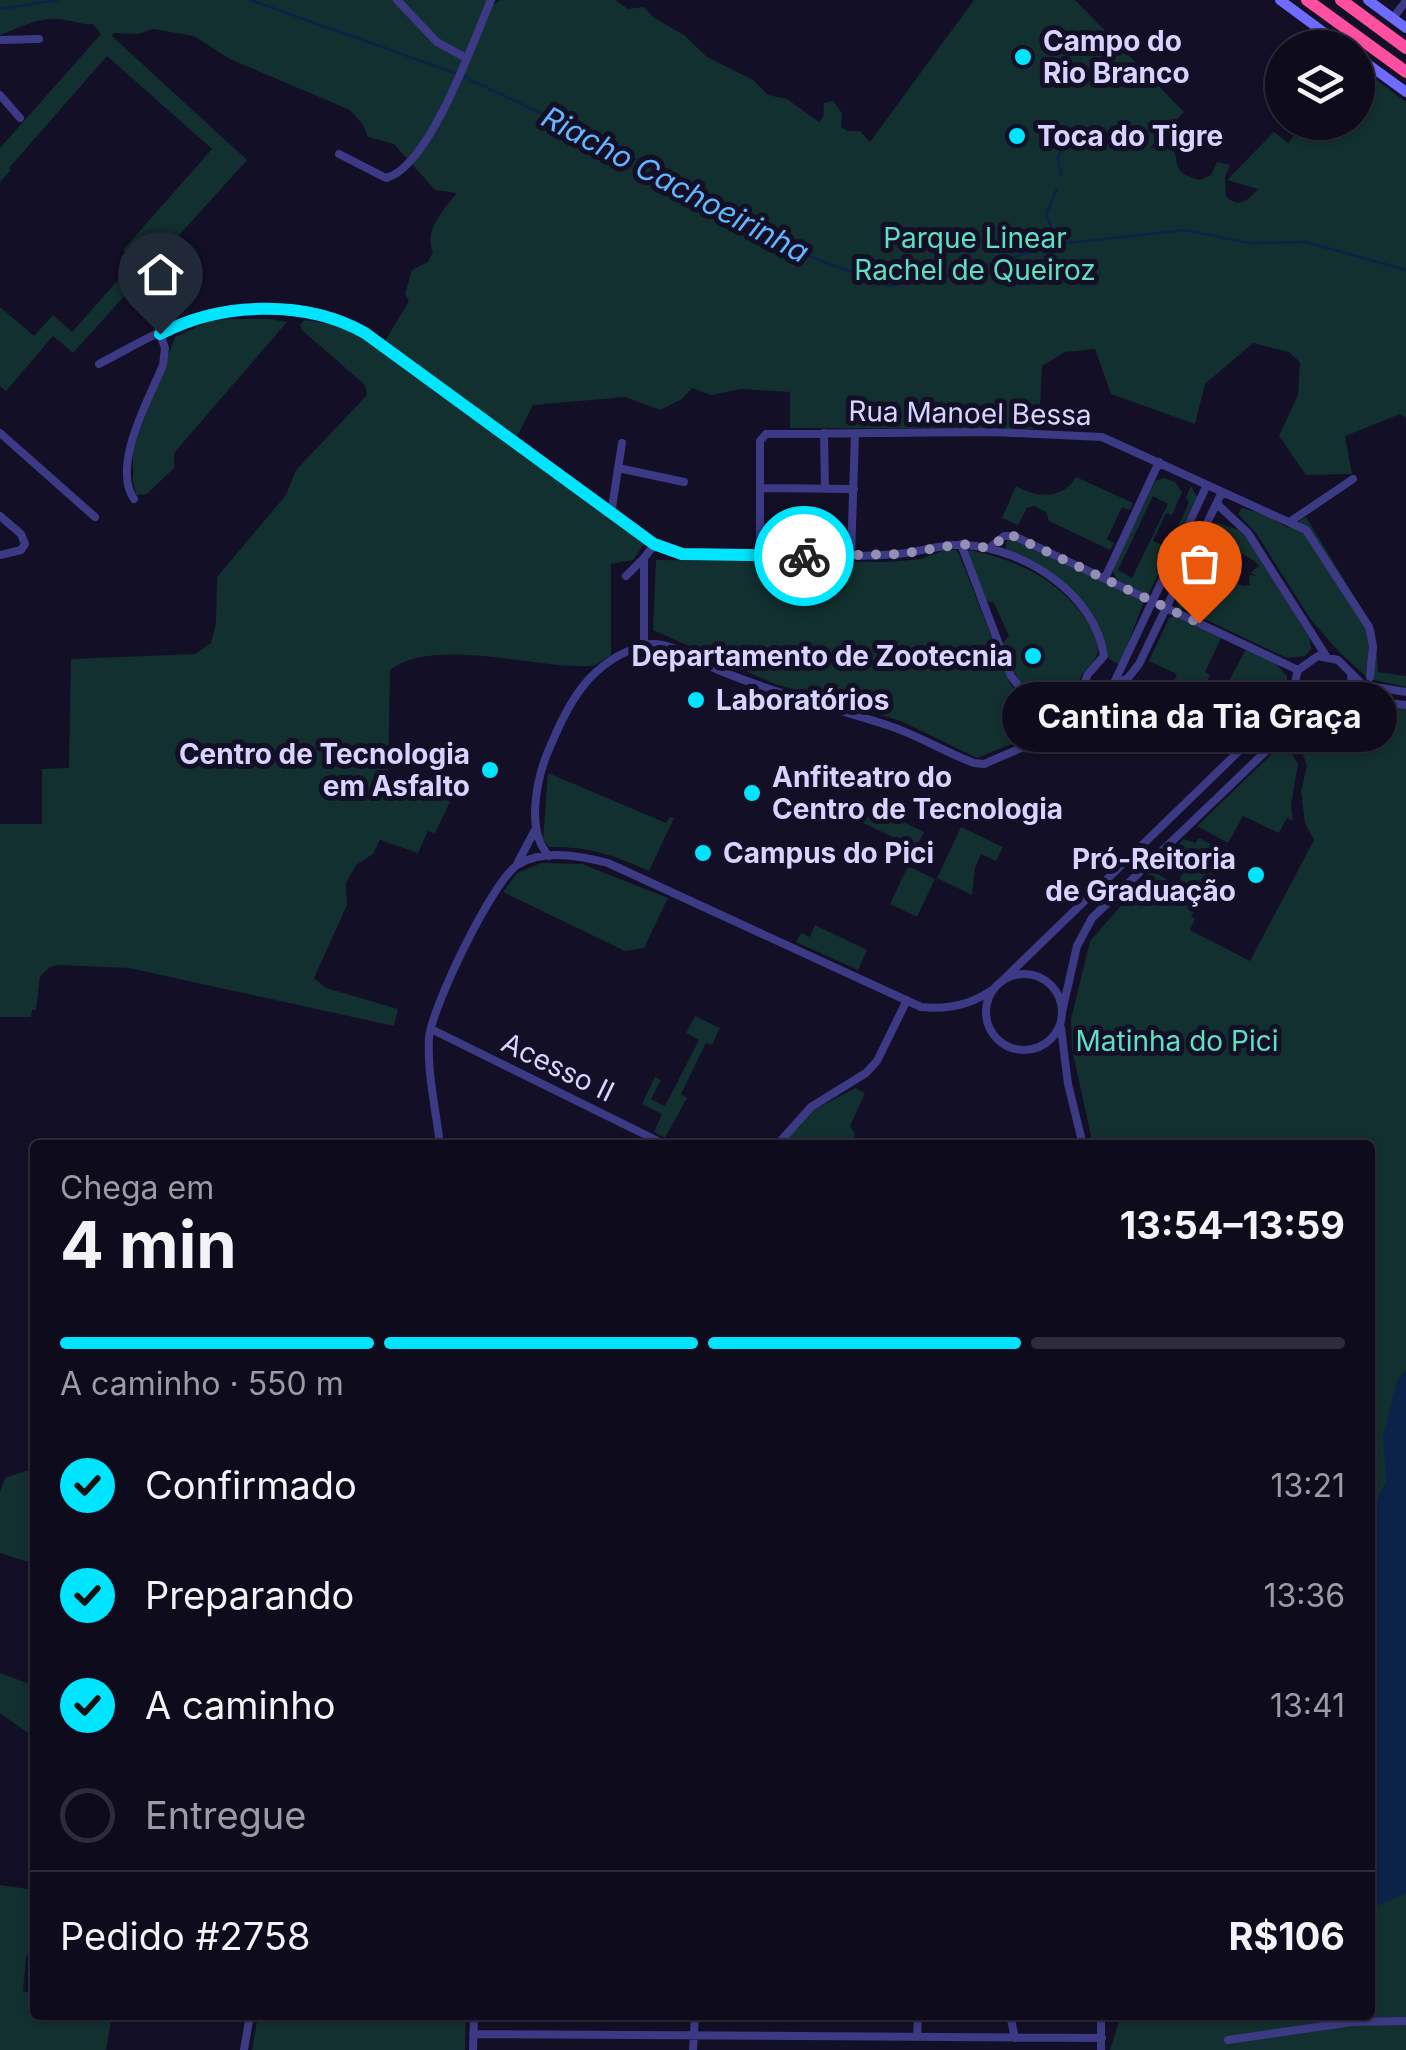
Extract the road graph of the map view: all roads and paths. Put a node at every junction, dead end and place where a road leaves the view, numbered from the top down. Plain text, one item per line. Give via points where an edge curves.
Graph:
1 (397, 0) edge
2 (492, 0) edge
3 (1280, 0) edge
4 (1307, 0) edge
5 (1341, 0) edge
6 (1368, 0) edge
7 (1406, 1) edge
8 (1393, 18) junction
9 (1406, 28) edge
10 (1321, 30) edge
11 (39, 39) dead end
12 (0, 40) edge
13 (1406, 48) edge
14 (465, 61) junction
15 (1375, 69) edge
16 (1406, 72) edge
17 (1406, 92) edge
18 (0, 96) edge
19 (20, 118) dead end
20 (339, 154) dead end
21 (160, 334) junction
22 (98, 364) dead end
23 (0, 433) edge
24 (824, 433) junction
25 (855, 434) junction
26 (622, 443) dead end
27 (1159, 462) junction
28 (618, 468) junction
29 (1354, 479) dead end
30 (684, 482) dead end
31 (1207, 485) junction
32 (760, 488) junction
33 (824, 489) junction
34 (854, 489) junction
35 (1222, 492) junction
36 (134, 498) dead end
37 (1216, 504) junction
38 (611, 514) junction
39 (0, 516) edge
40 (95, 517) dead end
41 (1292, 521) junction
42 (654, 544) junction
43 (961, 544) junction
44 (989, 548) junction
45 (0, 555) edge
46 (760, 556) junction
47 (852, 557) junction
48 (644, 558) junction
49 (626, 576) dead end
50 (1105, 578) junction
51 (1154, 602) junction
52 (1166, 608) junction
53 (644, 645) junction
54 (1326, 656) junction
55 (1098, 667) junction
56 (1298, 670) junction
57 (1351, 674) junction
58 (1370, 677) dead end
59 (1114, 685) junction
60 (1295, 688) junction
61 (1406, 692) edge
62 (1103, 700) junction
63 (1406, 705) edge
64 (1340, 709) junction
65 (1323, 714) junction
66 (1054, 733) junction
67 (1235, 755) junction
68 (1248, 768) junction
69 (536, 826) junction
70 (549, 856) junction
71 (517, 864) junction
72 (1004, 980) junction
73 (995, 988) junction
74 (907, 1000) junction
75 (1062, 1012) junction
76 (1061, 1024) junction
77 (430, 1029) junction
78 (439, 1140) edge
79 (656, 1140) edge
80 (781, 1140) edge
81 (1082, 1140) edge
82 (249, 2020) edge
83 (474, 2020) edge
84 (694, 2020) edge
85 (918, 2020) edge
86 (1011, 2020) edge
87 (1102, 2020) edge
88 (1406, 2021) edge
89 (474, 2034) junction
90 (693, 2034) junction
91 (904, 2037) junction
92 (917, 2037) junction
93 (1015, 2038) junction
94 (1034, 2038) junction
95 (1102, 2038) junction
96 (1228, 2040) dead end
97 (244, 2050) edge
98 (474, 2050) edge
99 (693, 2050) edge
100 (904, 2050) edge
101 (1036, 2050) edge
102 (1101, 2050) edge

1 - 14 street
2 - 14 street
3 - 10 main road
4 - 16 highway
5 - 13 highway
6 - 8 main road
7 - 8 street
8 - 9 main road
11 - 12 street
14 - 20 street via 398,174 386,178
15 - 17 main road
18 - 19 street
21 - 22 street
21 - 36 street via 162,365 126,466
21 - 38 street via 227,311 343,320
23 - 40 street
24 - 25 street, Rua Manoel Bessa
24 - 32 street, Rua Manoel Bessa via 766,434 760,441
24 - 33 street
25 - 27 street, Rua Manoel Bessa via 1090,435
25 - 34 street
26 - 28 street
27 - 31 street, Rua Manoel Bessa
27 - 50 street
28 - 30 street
28 - 38 street
29 - 41 street
31 - 35 street, Rua Manoel Bessa
31 - 51 street
32 - 33 street
32 - 46 street
33 - 34 street
34 - 47 street
35 - 37 street
35 - 41 street, Rua Manoel Bessa
37 - 52 street
37 - 54 street via 1248,533
38 - 42 street
39 - 45 street via 25,544
41 - 58 street via 1316,542 1368,627
42 - 46 street via 682,554
42 - 48 street
43 - 44 street
43 - 47 street
43 - 66 street via 1012,676
44 - 50 street via 1014,536
44 - 55 street via 1041,570 1071,595 1102,640
46 - 47 street
48 - 49 street
48 - 53 street
50 - 51 street
51 - 52 street
51 - 59 street
52 - 56 street
52 - 59 street via 1136,670
53 - 66 street via 662,645 754,685 892,727 974,764
53 - 69 street via 583,683 542,768
54 - 56 street
54 - 57 street
55 - 59 street
55 - 62 street via 1084,686 1090,699
56 - 60 street
57 - 61 street via 1363,685
57 - 64 street via 1352,690
59 - 62 street
60 - 65 street via 1307,708
60 - 67 street
62 - 66 street via 1086,720
63 - 64 street via 1366,701
64 - 65 street
65 - 68 street via 1299,721
67 - 68 street
67 - 72 street
68 - 75 street via 1092,918 1077,946
69 - 70 street
69 - 71 street
70 - 71 street
70 - 74 street via 608,863
71 - 77 street via 490,898
72 - 73 street
72 - 75 street via 1038,977 1057,994
73 - 74 street via 944,1010
73 - 76 street via 986,1013 1004,1044 1040,1046
74 - 80 street via 866,1074 811,1106
75 - 76 street
76 - 81 street
77 - 78 street
77 - 79 street, Acesso II
82 - 97 street
83 - 89 street
84 - 90 street
85 - 92 street
86 - 93 street
87 - 95 street
88 - 96 street
89 - 90 street
89 - 98 street
90 - 91 street
90 - 99 street
91 - 92 street
91 - 100 street
92 - 93 street
93 - 94 street
94 - 95 street
94 - 101 street
95 - 102 street

